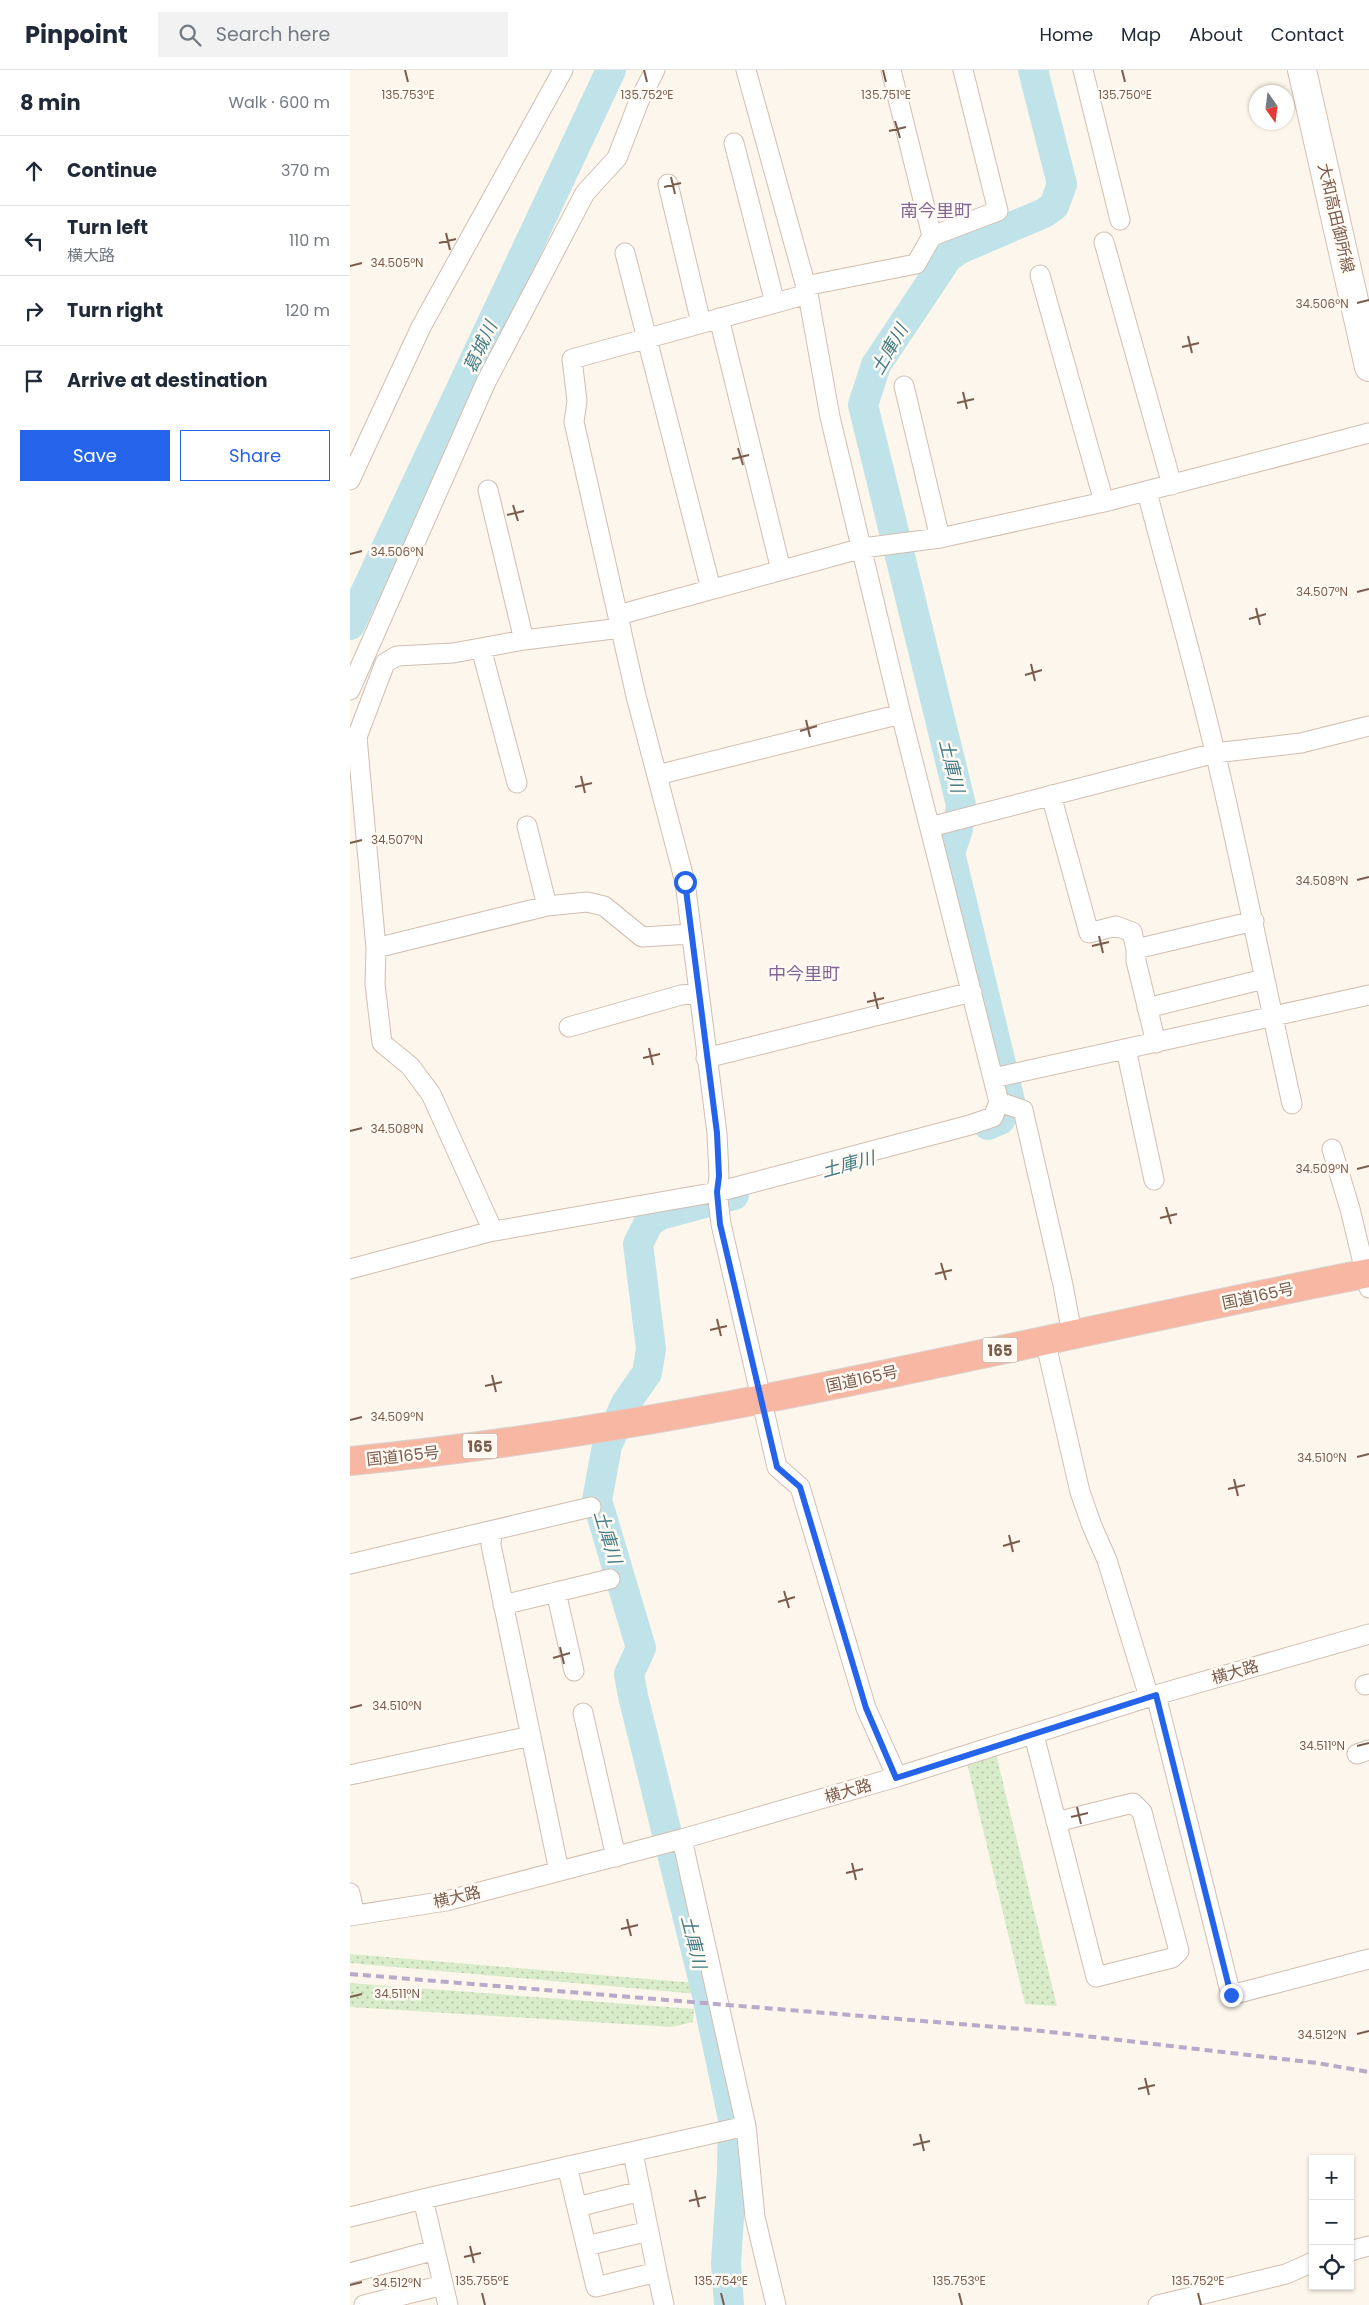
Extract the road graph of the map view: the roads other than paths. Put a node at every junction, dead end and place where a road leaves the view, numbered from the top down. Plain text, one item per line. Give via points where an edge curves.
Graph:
1 (563, 70) edge
2 (655, 70) edge
3 (746, 70) edge
4 (891, 70) edge
5 (962, 70) edge
6 (1083, 70) edge
7 (1302, 70) edge
8 (734, 143) dead end
9 (668, 184) dead end
10 (1120, 220) dead end
11 (932, 236) junction
12 (1104, 242) dead end
13 (624, 253) dead end
14 (1040, 275) dead end
15 (806, 290) junction
16 (775, 303) junction
17 (710, 321) junction
18 (646, 338) junction
19 (1369, 367) edge
20 (904, 386) dead end
21 (1369, 433) edge
22 (350, 480) edge
23 (1172, 485) junction
24 (488, 490) dead end
25 (1147, 492) junction
26 (1104, 502) junction
27 (940, 538) junction
28 (863, 548) junction
29 (781, 570) junction
30 (711, 589) junction
31 (619, 621) junction
32 (524, 640) junction
33 (481, 648) junction
34 (350, 690) edge
35 (902, 714) junction
36 (1369, 726) edge
37 (1215, 753) junction
38 (657, 775) junction
39 (517, 783) dead end
40 (1051, 795) junction
41 (527, 826) dead end
42 (930, 827) junction
43 (547, 906) junction
44 (1254, 921) junction
45 (691, 934) junction
46 (376, 948) junction
47 (1136, 949) junction
48 (1264, 979) junction
49 (972, 992) junction
50 (699, 993) junction
51 (1368, 1001) edge
52 (1147, 1008) junction
53 (1273, 1017) junction
54 (569, 1027) dead end
55 (1156, 1043) junction
56 (1126, 1049) junction
57 (706, 1058) junction
58 (993, 1078) junction
59 (1006, 1104) junction
60 (1292, 1104) dead end
61 (1332, 1149) dead end
62 (1154, 1180) dead end
63 (717, 1192) junction
64 (493, 1231) junction
65 (350, 1269) edge
66 (1368, 1278) edge
67 (1072, 1334) junction
68 (1046, 1340) junction
69 (762, 1400) junction
70 (350, 1461) edge
71 (591, 1507) dead end
72 (492, 1530) junction
73 (350, 1564) edge
74 (610, 1578) dead end
75 (556, 1592) junction
76 (503, 1605) junction
77 (1369, 1634) edge
78 (574, 1671) dead end
79 (1152, 1696) junction
80 (582, 1713) dead end
81 (1034, 1735) junction
82 (531, 1736) junction
83 (350, 1776) edge
84 (896, 1778) junction
85 (1056, 1822) junction
86 (674, 1842) junction
87 (616, 1857) junction
88 (559, 1872) junction
89 (350, 1893) edge
90 (352, 1915) edge
91 (1369, 1959) edge
92 (737, 2128) junction
93 (634, 2153) junction
94 (567, 2166) junction
95 (641, 2191) junction
96 (423, 2199) junction
97 (577, 2207) junction
98 (350, 2218) edge
99 (649, 2231) junction
100 (586, 2246) junction
101 (1369, 2246) edge
102 (435, 2250) junction
103 (1354, 2250) edge
104 (1309, 2264) edge
105 (657, 2272) junction
106 (350, 2273) edge
107 (443, 2285) junction
108 (596, 2296) edge
109 (364, 2305) edge
110 (448, 2305) edge
111 (664, 2305) edge
112 (776, 2305) edge
113 (1158, 2305) edge

1 - 22 street via 421,327
2 - 34 street via 617,158 585,193 486,382
3 - 15 street
4 - 11 street
5 - 11 street via 998,211
6 - 10 street
7 - 19 main road, 大和高田御所線
8 - 16 street
9 - 17 street
11 - 15 street via 916,264
12 - 23 street
13 - 18 street
14 - 26 street
15 - 16 street
15 - 28 street via 830,417
16 - 17 street
17 - 18 street
17 - 29 street
18 - 30 street
18 - 31 street via 572,359 577,401 574,422
20 - 27 street
21 - 23 street
23 - 25 street
24 - 32 street
25 - 26 street
25 - 37 street
26 - 27 street
27 - 28 street
28 - 29 street
28 - 35 street
29 - 30 street
30 - 31 street
31 - 32 street
31 - 38 street
32 - 33 street
33 - 39 street
33 - 46 street via 397,656 384,663 357,737
35 - 38 street
35 - 42 street
36 - 37 street via 1301,743
37 - 40 street
37 - 44 street
38 - 45 street via 685,882
40 - 42 street
40 - 47 street via 1089,933 1116,926 1132,932
41 - 43 street
42 - 49 street
43 - 45 street via 587,902 604,906 642,937
43 - 46 street
44 - 47 street
44 - 48 street
45 - 50 street
46 - 64 street via 375,984 382,1043 410,1066 431,1094
47 - 52 street
48 - 52 street
48 - 53 street
49 - 57 street
49 - 58 street
50 - 54 street
50 - 57 street
51 - 53 street
52 - 55 street
53 - 55 street
53 - 60 street
55 - 56 street
56 - 58 street
56 - 62 street
57 - 63 street via 717,1133
58 - 59 street
59 - 63 street via 993,1117 970,1125
59 - 67 street via 1023,1110
61 - 66 street
63 - 64 street
63 - 69 street via 720,1224
64 - 65 street
66 - 67 highway, 国道165号 / 165
67 - 68 highway, 国道165号 / 165
68 - 69 highway, 国道165号 / 165
68 - 79 street via 1080,1492 1107,1560
69 - 70 highway, 国道165号 / 165 via 427,1454
69 - 84 street via 777,1467 800,1487 866,1708
71 - 72 street
72 - 73 street
72 - 76 street via 491,1544
74 - 75 street
75 - 76 street
75 - 78 street
76 - 82 street
77 - 79 street, 横大路
79 - 81 street, 横大路
79 - 91 street via 1231,1995
80 - 87 street
81 - 84 street, 横大路
81 - 85 street
82 - 83 street
82 - 88 street
84 - 86 street, 横大路
85 - 85 street via 1096,1977 1172,1958 1179,1951 1142,1812 1133,1803
86 - 87 street, 横大路
86 - 92 street
87 - 88 street, 横大路
88 - 90 street, 横大路 via 446,1901
89 - 90 street
92 - 93 street
92 - 112 street
93 - 94 street
93 - 95 street
94 - 96 street
94 - 97 street
95 - 97 street
95 - 99 street
96 - 98 street
96 - 102 street
97 - 100 street
99 - 100 street
99 - 105 street
100 - 108 street
101 - 103 street
102 - 106 street
102 - 107 street
104 - 113 street via 1286,2274
105 - 108 street
105 - 111 street
107 - 109 street
107 - 110 street

